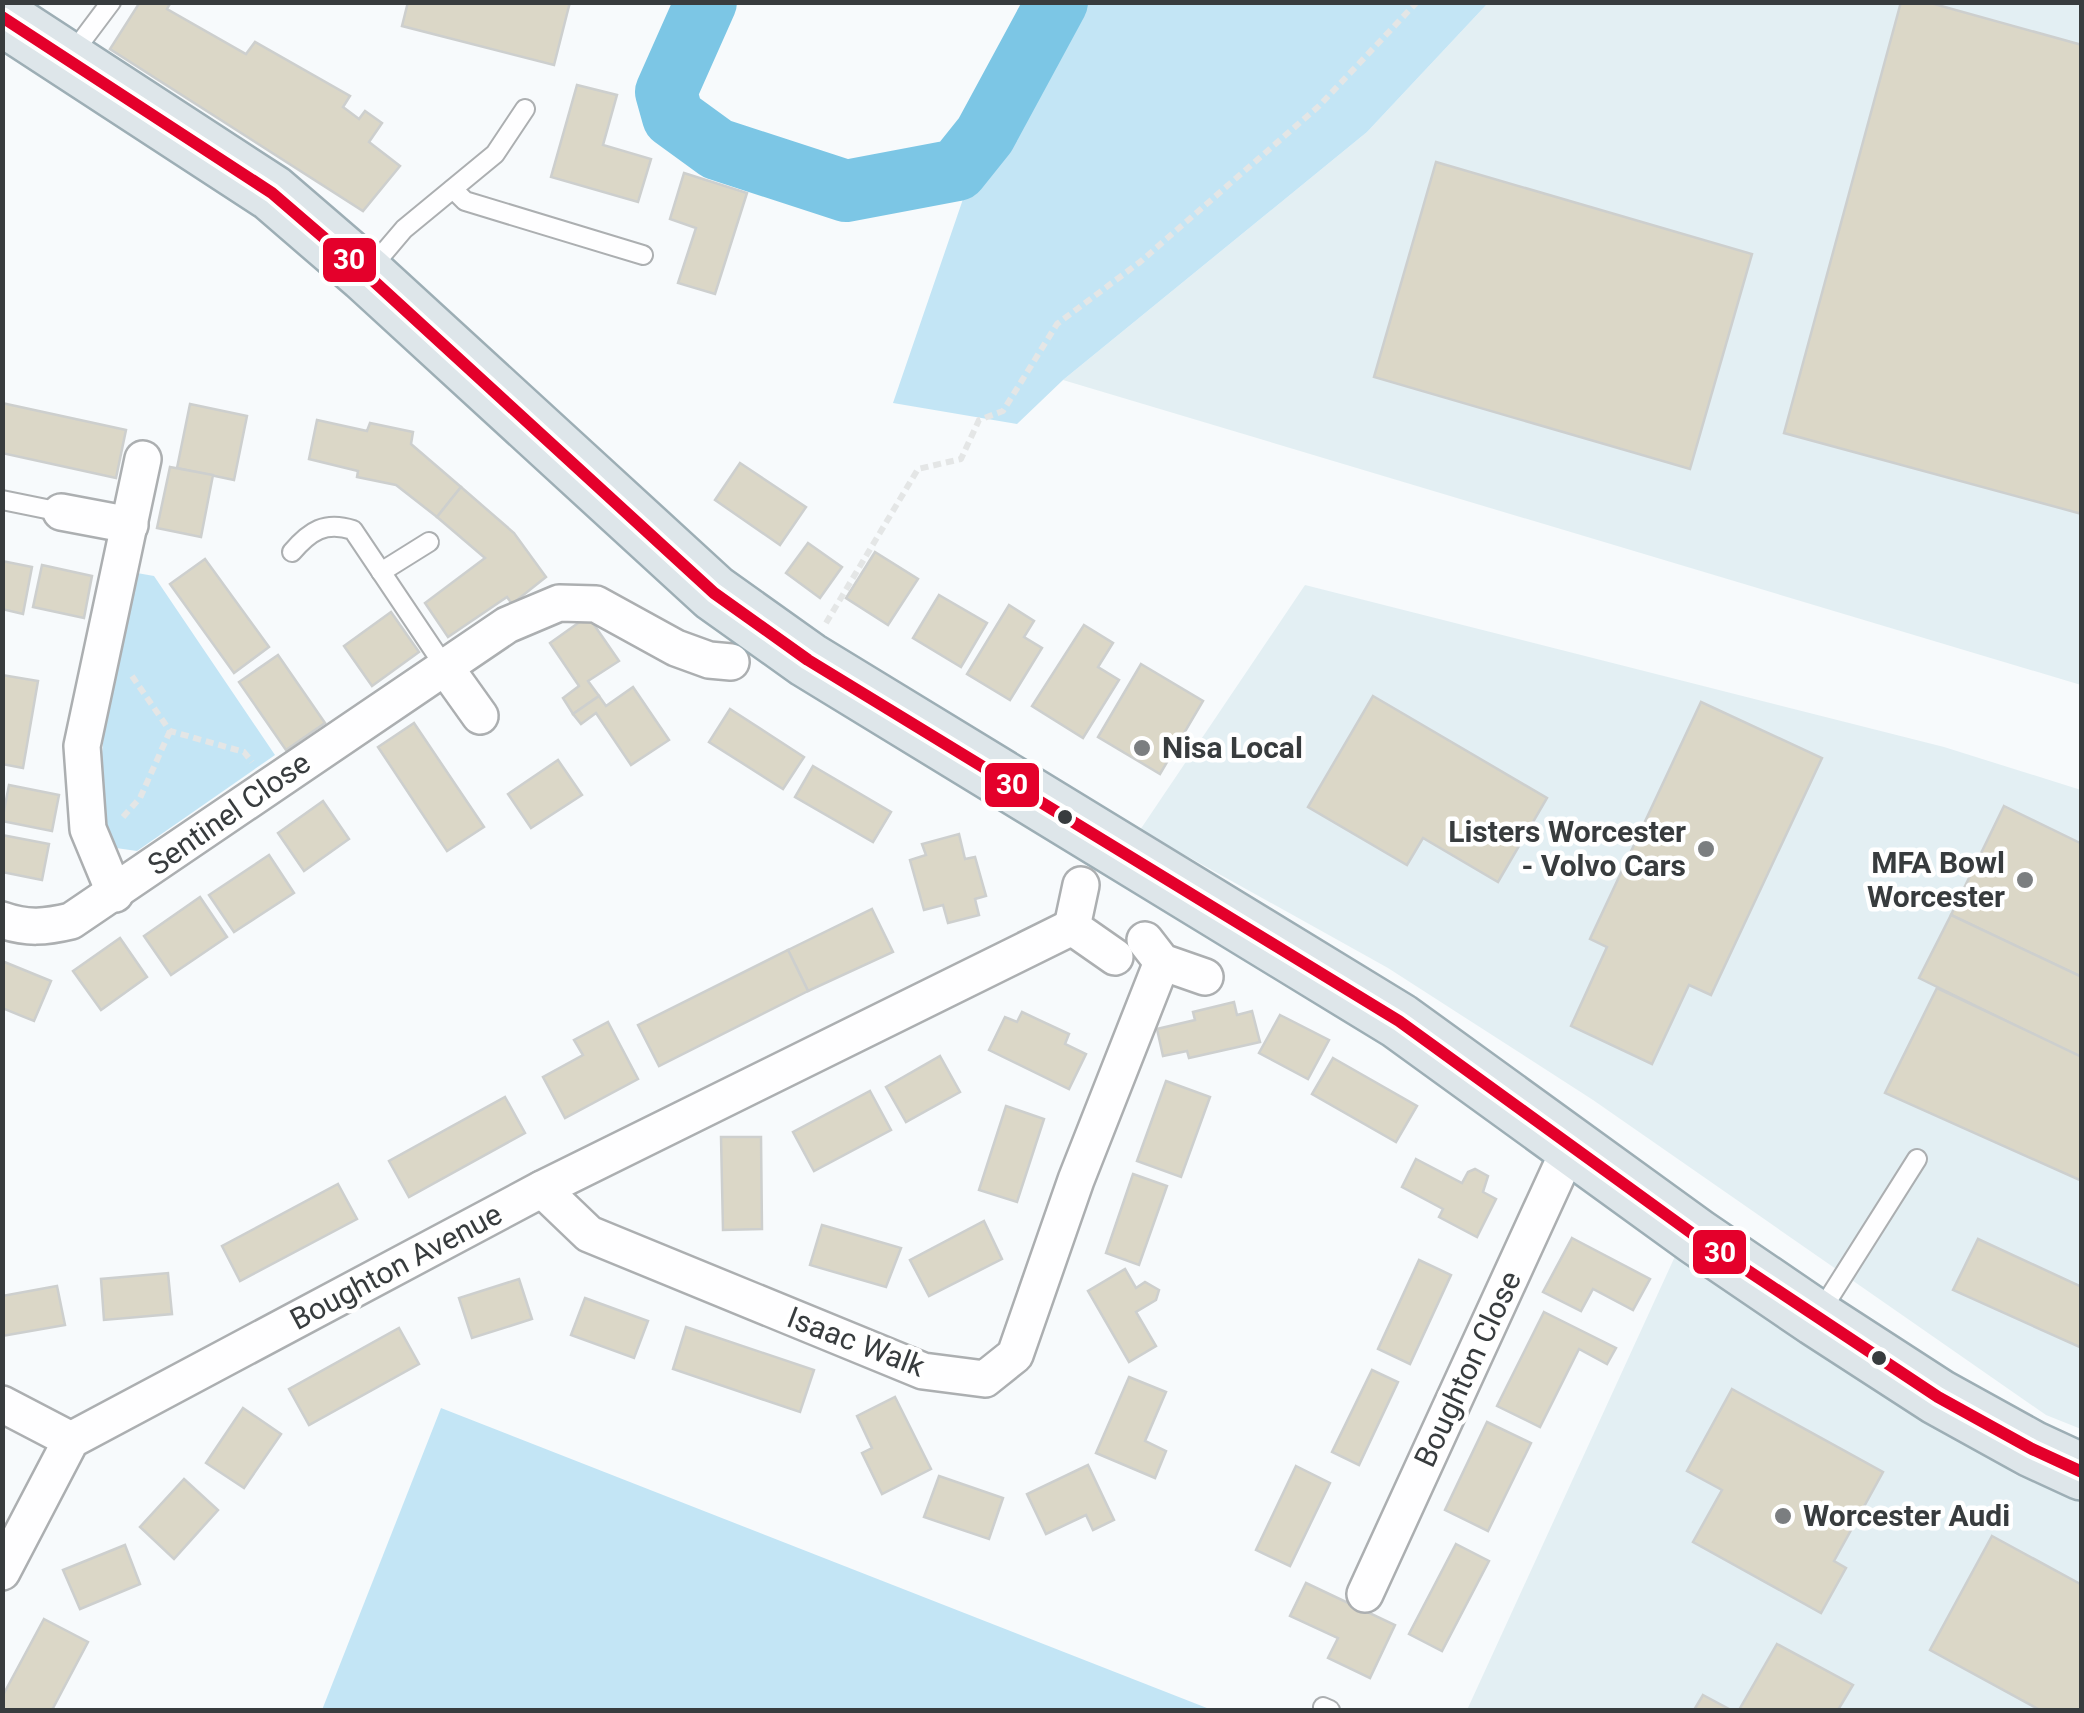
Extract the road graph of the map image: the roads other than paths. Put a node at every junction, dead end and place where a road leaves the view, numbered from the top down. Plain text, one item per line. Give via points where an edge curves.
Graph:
1 (111, 2) edge
2 (2, 18) edge
3 (68, 58) junction
4 (526, 110) dead end
5 (453, 189) junction
6 (643, 255) dead end
7 (366, 274) junction
8 (143, 459) dead end
9 (2, 500) edge
10 (62, 512) joint
11 (130, 525) junction
12 (429, 542) dead end
13 (292, 552) dead end
14 (381, 572) junction
15 (765, 654) junction
16 (445, 666) junction
17 (480, 716) dead end
18 (1081, 885) dead end
19 (114, 894) junction
20 (2, 920) edge
21 (1072, 927) junction
22 (1141, 953) junction
23 (1206, 977) dead end
24 (1571, 1144) junction
25 (1917, 1159) dead end
26 (542, 1188) junction
27 (1816, 1318) junction
28 (2, 1404) edge
29 (71, 1440) junction
30 (2082, 1472) edge
31 (2, 1572) edge
32 (1365, 1594) dead end

1 - 3 lane
2 - 3 main road
3 - 7 main road via 272,193
4 - 5 lane via 495,154
5 - 6 lane via 465,201
5 - 7 lane via 404,229
7 - 15 main road via 714,592
8 - 11 street
9 - 10 lane
10 - 11 street
11 - 19 street via 82,746 88,829
12 - 14 lane
13 - 14 lane via 306,535 335,524 353,530
14 - 16 lane
15 - 16 street, Sentinel Close via 710,660 596,604 558,603 507,625
15 - 24 main road via 1399,1020
16 - 17 street
16 - 19 street, Sentinel Close
18 - 21 street
19 - 20 street, Sentinel Close via 57,924 21,927
21 - 22 street
21 - 26 street, Boughton Avenue
22 - 23 street
22 - 26 street, Isaac Walk via 1076,1180 1015,1355 985,1379 923,1371 589,1234
24 - 27 main road
24 - 32 street, Boughton Close
25 - 27 lane
26 - 29 street, Boughton Avenue
27 - 30 main road via 1938,1396
28 - 29 street
29 - 31 street

